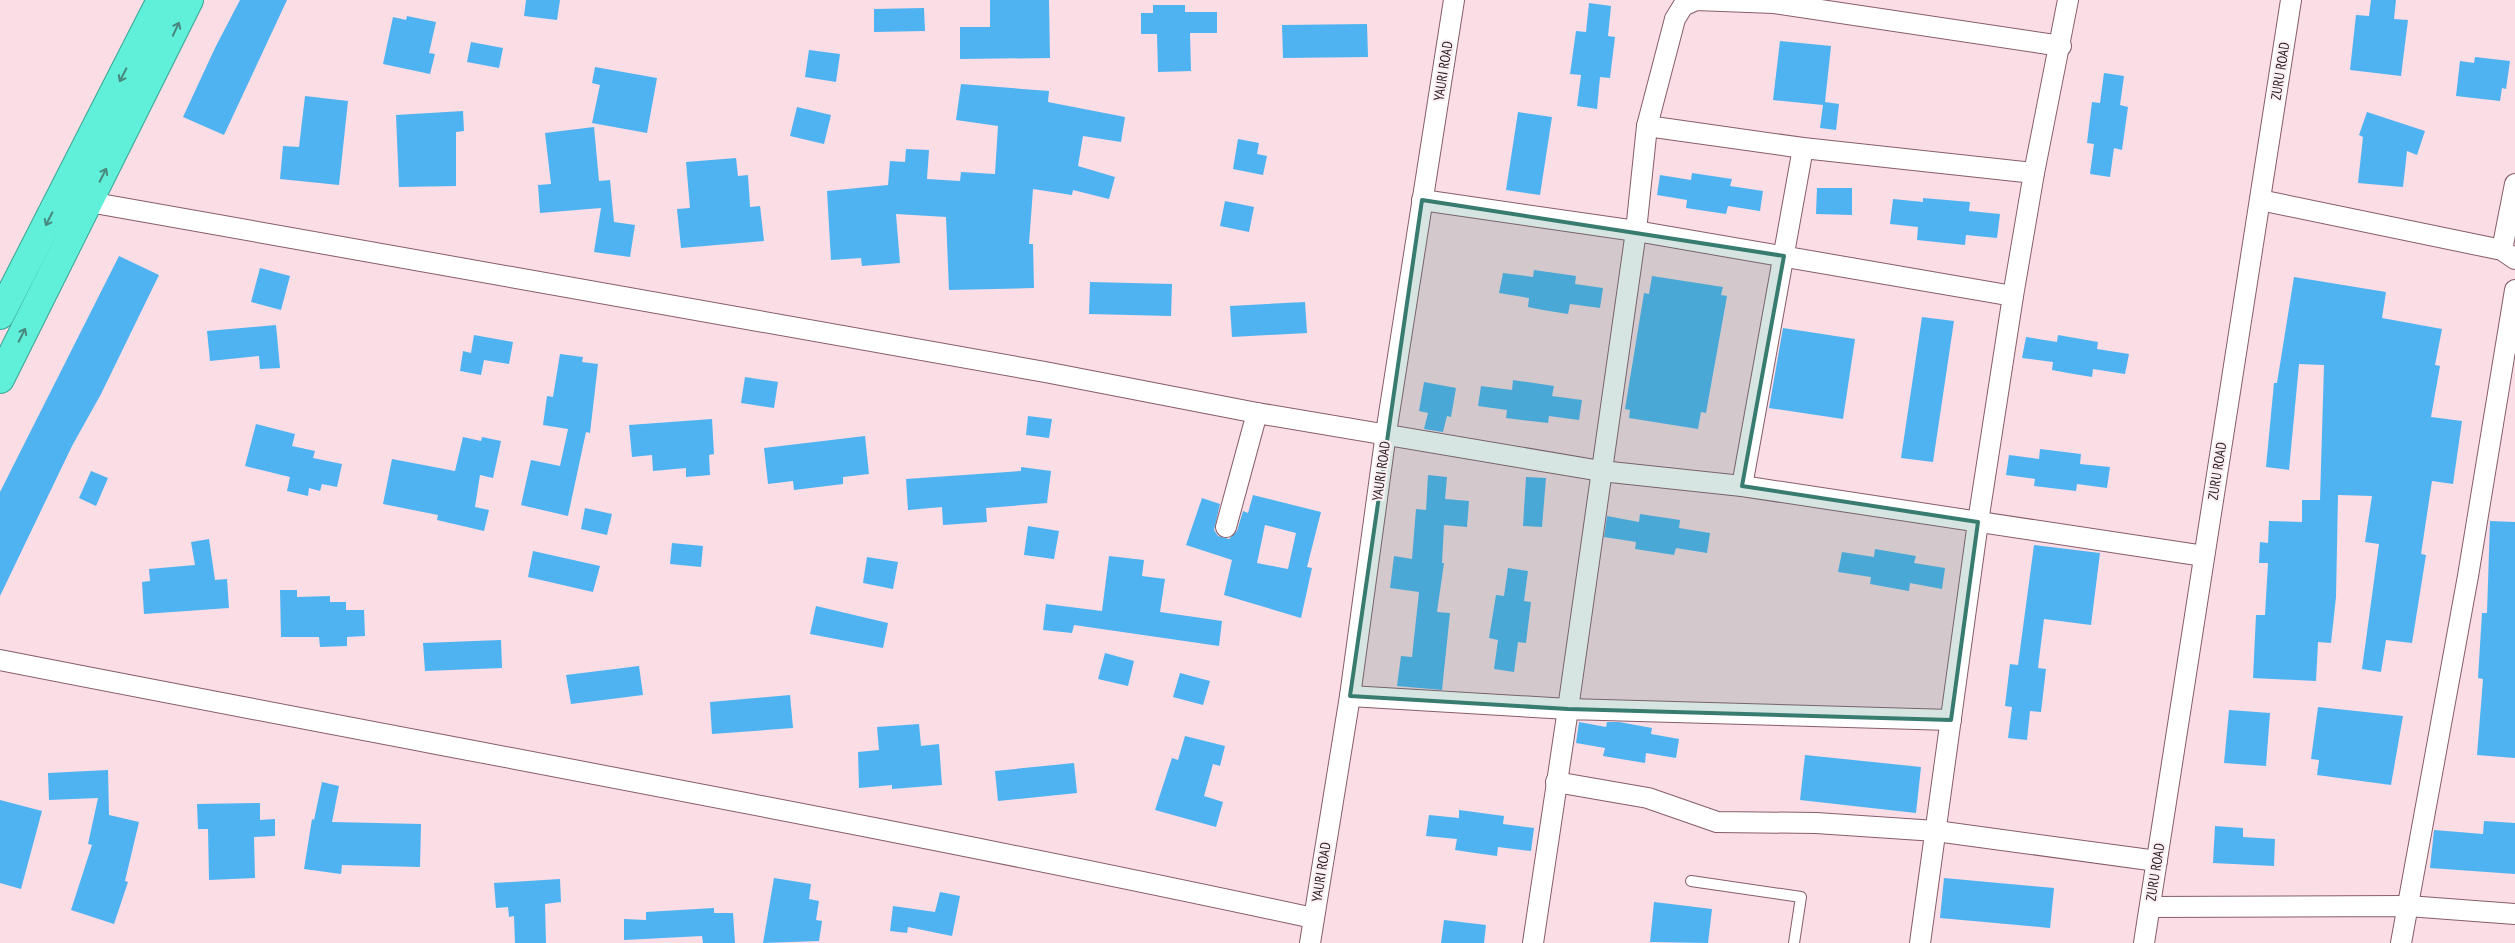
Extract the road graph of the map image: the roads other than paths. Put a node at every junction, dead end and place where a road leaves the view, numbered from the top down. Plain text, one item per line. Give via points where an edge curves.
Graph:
1 (161, 0) edge
2 (189, 0) edge
3 (1454, 0) edge
4 (2068, 0) edge
5 (2291, 0) edge
6 (2061, 46) junction
7 (1647, 126) junction
8 (1803, 148) junction
9 (2034, 173) junction
10 (2515, 184) edge
11 (1422, 200) junction
12 (2260, 200) junction
13 (89, 202) junction
14 (1636, 231) junction
15 (2508, 254) edge
16 (1784, 256) junction
17 (2515, 290) edge
18 (2014, 296) junction
19 (0, 315) edge
20 (0, 379) edge
21 (1256, 413) junction
22 (1386, 433) junction
23 (1601, 471) junction
24 (1742, 486) junction
25 (1978, 522) junction
26 (1226, 527) dead end
27 (2204, 556) junction
28 (0, 660) edge
29 (1350, 696) junction
30 (1568, 709) junction
31 (1952, 720) junction
32 (1556, 782) junction
33 (1936, 831) junction
34 (2157, 861) junction
35 (1691, 881) dead end
36 (2408, 906) junction
37 (2150, 907) junction
38 (2515, 914) edge
39 (1313, 918) junction
40 (1310, 943) edge
41 (1533, 943) edge
42 (1794, 943) edge
43 (1920, 943) edge
44 (2144, 943) edge
45 (2401, 943) edge

1 -> 19 highway
13 -> 2 highway
3 - 11 street, YAURI ROAD
4 - 6 street
5 - 12 street, ZURU ROAD
6 - 7 street via 1774,3 1696,0 1683,6 1676,19
6 - 9 street
7 - 8 street
7 - 14 street
8 - 9 street
8 - 16 street
9 - 18 street
10 - 15 street
11 - 14 street
11 - 22 street, YAURI ROAD
12 - 15 street
12 - 27 street, ZURU ROAD
20 -> 13 highway
13 - 21 street via 1036,370
14 - 16 street
14 - 23 street
16 - 18 street
16 - 24 street
17 - 36 street via 2468,576
18 - 25 street
21 - 22 street
21 - 26 street
22 - 23 street
22 - 29 street, YAURI ROAD
23 - 24 street
23 - 30 street
24 - 25 street
25 - 27 street
25 - 31 street
27 - 34 street, ZURU ROAD
28 - 39 street via 797,813
29 - 30 street
29 - 39 street, YAURI ROAD
30 - 31 street
30 - 32 street
31 - 33 street
32 - 33 street via 1648,798 1717,822 1816,823
32 - 41 street
33 - 34 street
33 - 43 street
34 - 37 street, ZURU ROAD
35 - 42 lane via 1800,898
36 - 37 street
36 - 38 street
36 - 45 street
37 - 44 street, ZURU ROAD
39 - 40 street, YAURI ROAD

